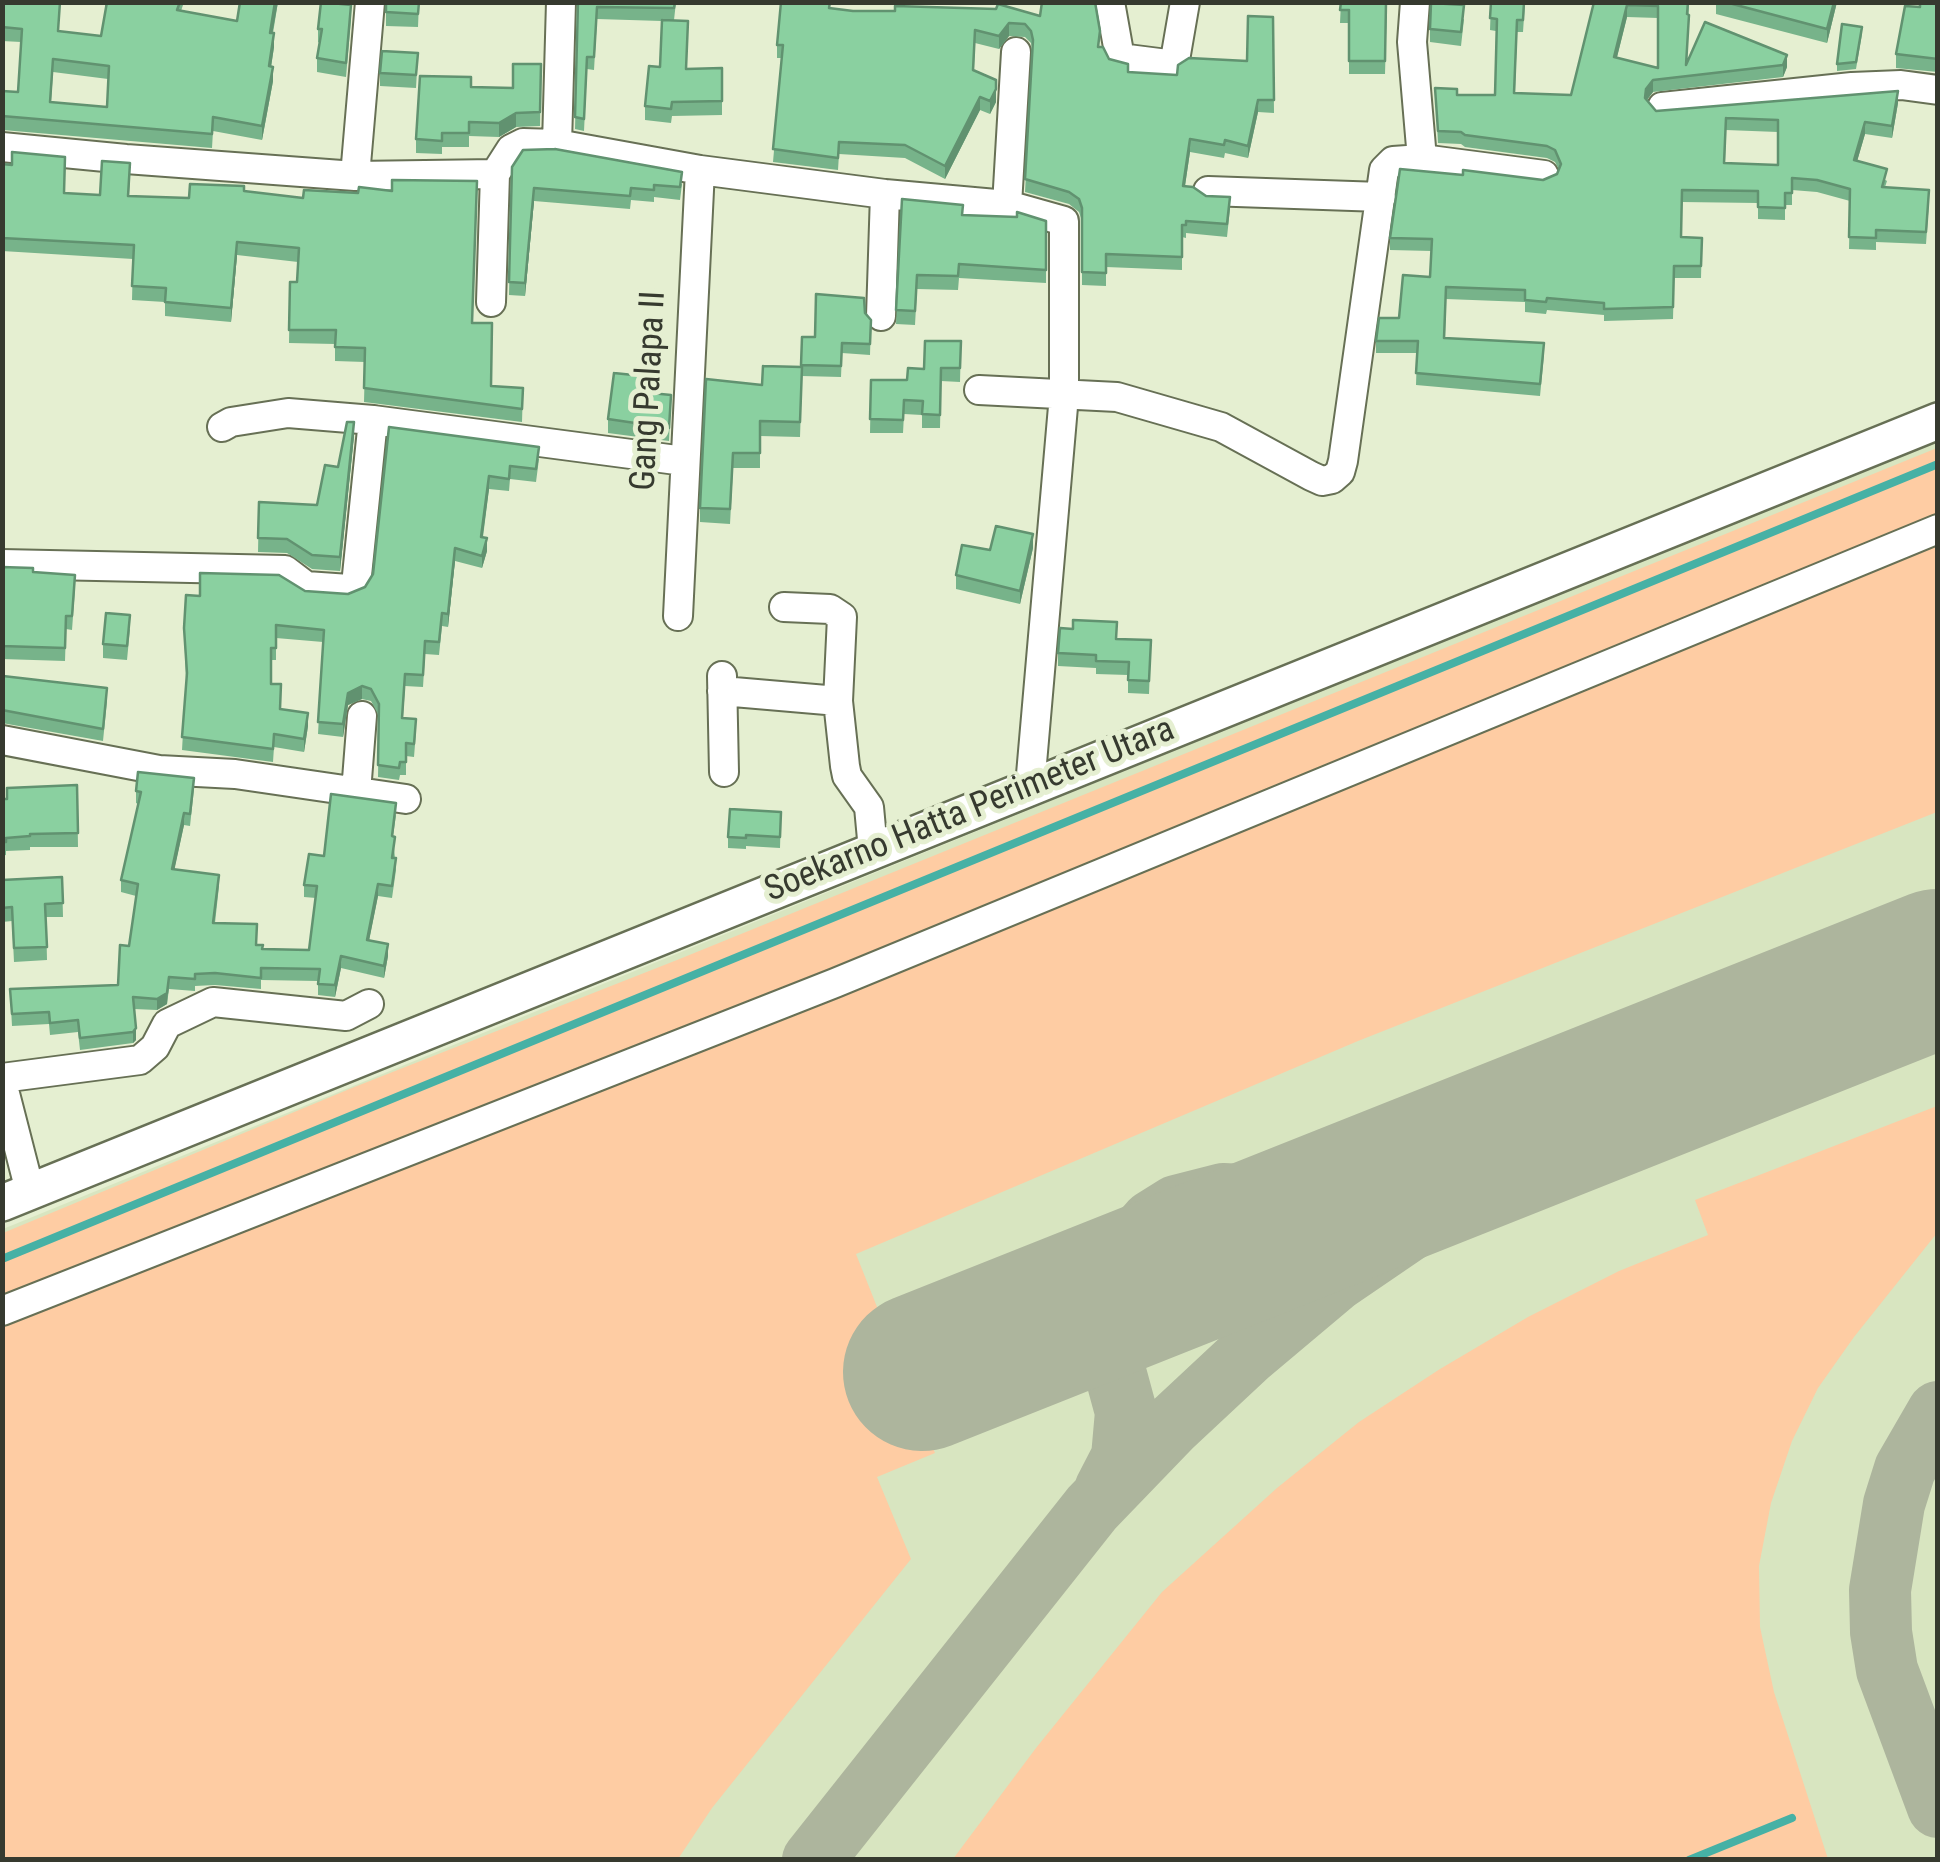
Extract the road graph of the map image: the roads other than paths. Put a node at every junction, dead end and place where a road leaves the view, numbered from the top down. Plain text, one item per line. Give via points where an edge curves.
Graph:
1 (370, 2) edge
2 (560, 2) edge
3 (1110, 2) edge
4 (1185, 2) edge
5 (1415, 2) edge
6 (1016, 52) dead end
7 (1938, 90) edge
8 (1662, 106) edge
9 (558, 144) junction
10 (2, 147) edge
11 (1422, 159) junction
12 (700, 170) junction
13 (495, 174) junction
14 (1544, 175) edge
15 (355, 176) junction
16 (1208, 191) dead end
17 (885, 194) junction
18 (1381, 197) junction
19 (1007, 205) junction
20 (491, 302) dead end
21 (881, 316) dead end
22 (979, 390) dead end
23 (1064, 395) junction
24 (373, 420) junction
25 (1938, 421) edge
26 (222, 427) dead end
27 (684, 461) junction
28 (1938, 529) edge
29 (2, 564) edge
30 (784, 607) dead end
31 (678, 616) dead end
32 (838, 701) junction
33 (362, 716) dead end
34 (2, 740) edge
35 (724, 772) dead end
36 (1030, 786) junction
37 (356, 792) junction
38 (406, 799) dead end
39 (873, 850) junction
40 (372, 1052) junction
41 (2, 1080) edge
42 (16, 1197) edge
43 (2, 1312) edge

1 - 15 street
2 - 9 street
3 - 4 street via 1123,60 1167,64 1175,60
5 - 11 street
6 - 19 street
7 - 8 street via 1852,87
9 - 12 street
9 - 13 street via 523,143
10 - 15 street
11 - 14 street
11 - 18 street via 1393,161 1384,170
12 - 17 street
12 - 27 street, Gang Palapa II
13 - 15 street
13 - 20 street
16 - 18 street
17 - 19 street
17 - 21 street
18 - 23 street via 1343,461 1332,479 1322,481 1221,428 1172,411 1117,397
19 - 23 street via 1064,221
22 - 23 street
23 - 36 street
24 - 26 street via 288,414
24 - 27 street
24 - 29 street via 356,585 349,588 306,586 285,570
25 - 36 main road, Soekarno Hatta Perimeter Utara
27 - 31 street, Gang Palapa II
28 - 43 street via 835,983
30 - 32 street via 830,609 842,617
32 - 35 street via 722,683
32 - 39 street via 847,776 868,807
33 - 37 street
34 - 37 street via 159,770
36 - 39 main road, Soekarno Hatta Perimeter Utara
37 - 38 street
39 - 40 main road, Soekarno Hatta Perimeter Utara
40 - 41 street via 357,1010 213,1002 167,1024 140,1060
40 - 42 main road, Soekarno Hatta Perimeter Utara
41 - 42 street

